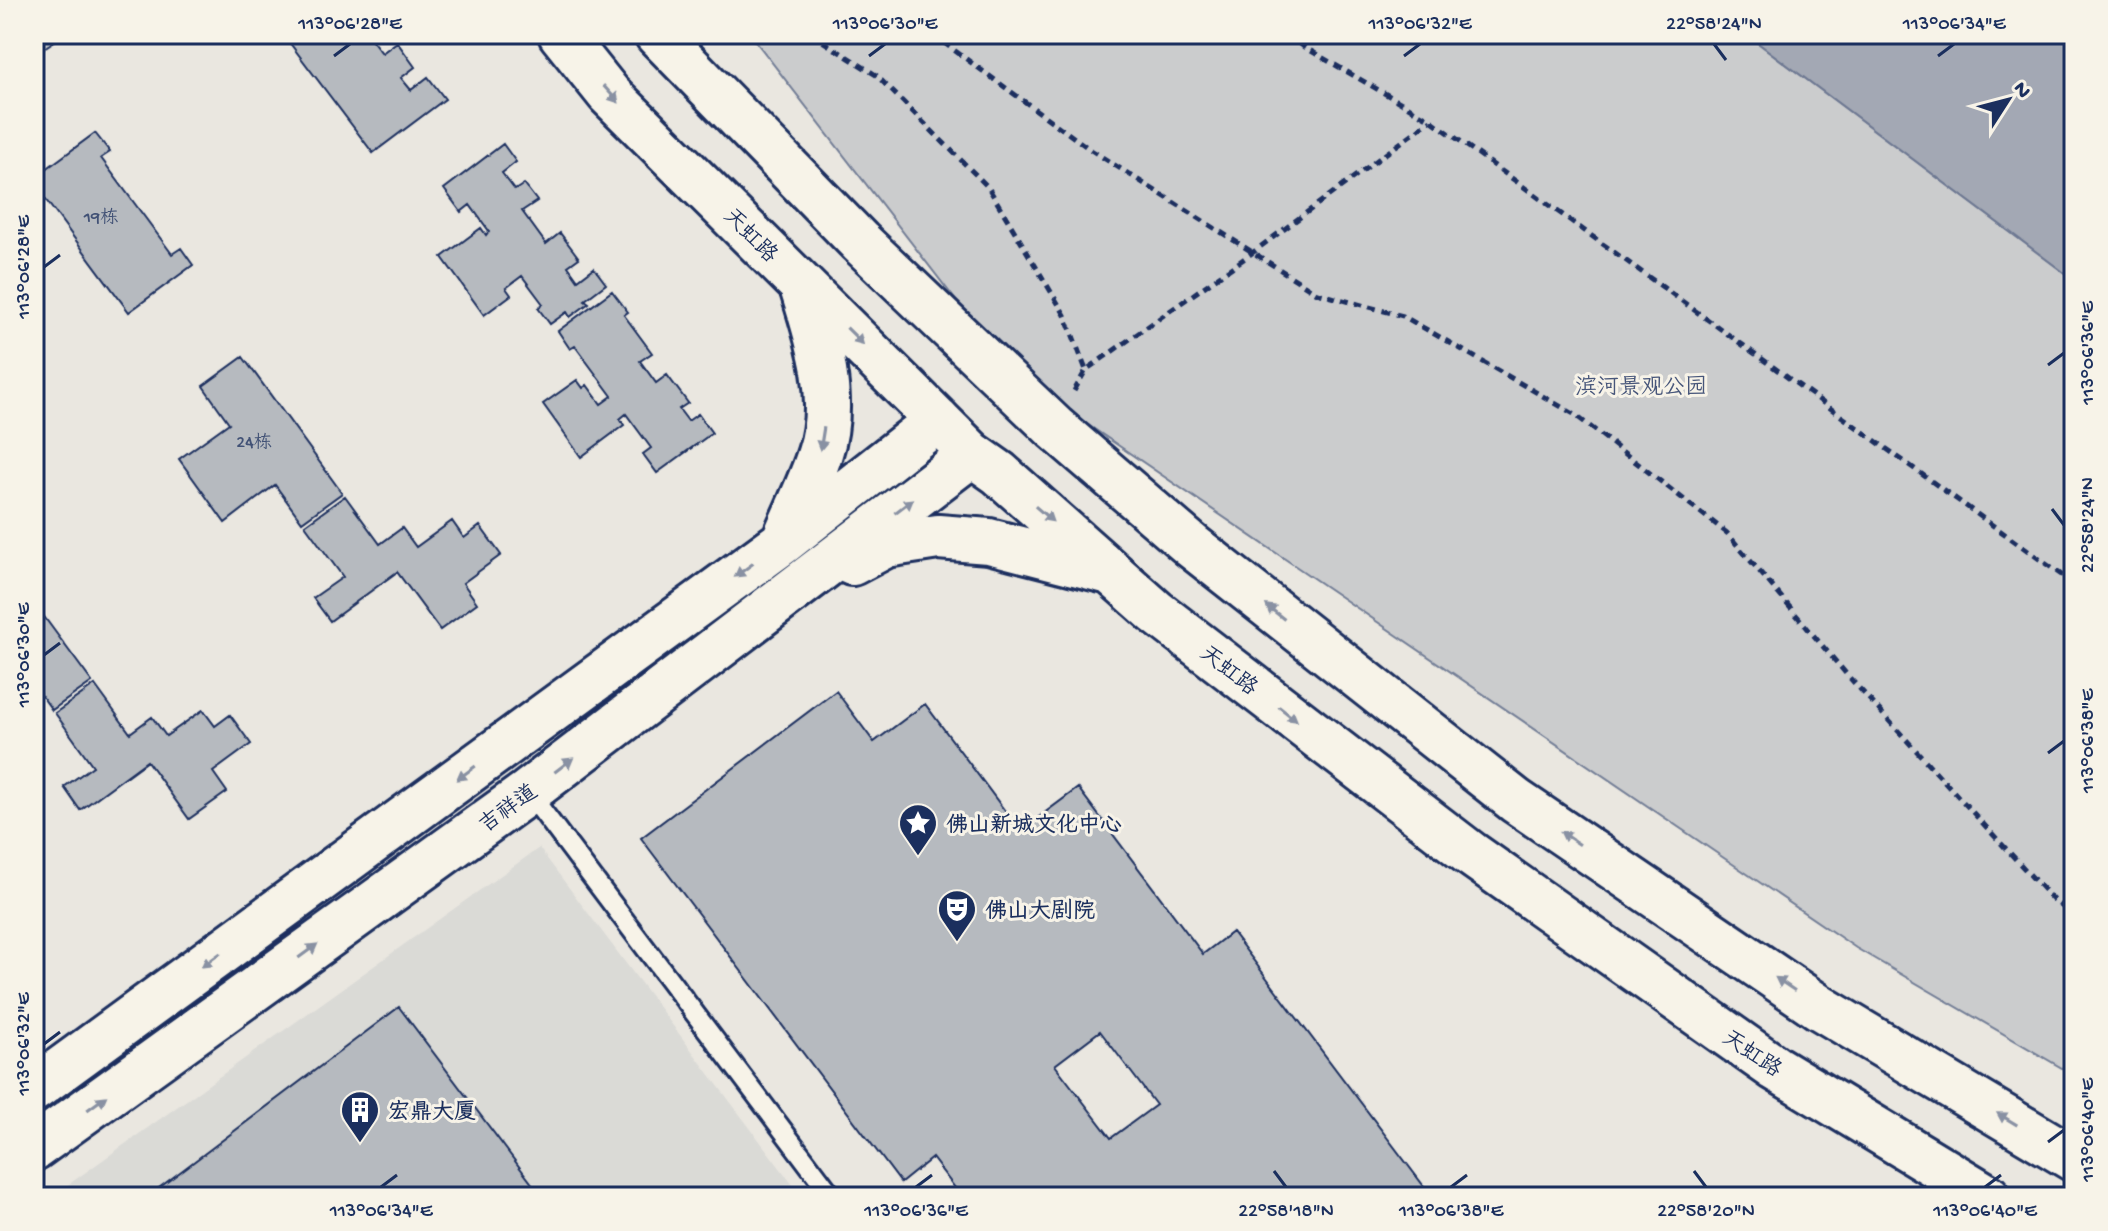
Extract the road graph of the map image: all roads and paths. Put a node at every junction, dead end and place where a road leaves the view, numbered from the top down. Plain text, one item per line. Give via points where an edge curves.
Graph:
1 (561, 34) edge
2 (657, 34) edge
3 (811, 34) edge
4 (932, 34) edge
5 (1288, 34) edge
6 (1431, 120) junction
7 (1252, 253) junction
8 (800, 281) junction
9 (1086, 370) junction
10 (938, 420) junction
11 (1055, 428) junction
12 (972, 454) junction
13 (784, 541) junction
14 (1111, 573) junction
15 (2074, 584) edge
16 (763, 613) junction
17 (528, 792) junction
18 (2074, 915) edge
19 (34, 1089) edge
20 (34, 1148) edge
21 (2074, 1159) edge
22 (833, 1197) edge
23 (1988, 1197) edge

1 -> 8 main road, 天虹路 via 609,94
2 - 11 main road via 860,242
3 - 9 path via 876,75 988,187 1065,315
4 - 7 path via 1091,150
5 - 6 path
6 - 7 path
6 - 15 path
7 - 9 path
7 - 18 path via 1317,293 1403,316 1574,414 1727,533 1848,676 2043,889
8 -> 10 main road, 天虹路
8 -> 13 main road via 820,345 826,407 821,450
9 - 11 path
10 - 12 main road, 天虹路
10 - 13 main road
21 -> 11 main road via 1819,1007 1516,801 1192,546
12 -> 14 main road, 天虹路
16 -> 12 main road, 吉祥道
13 -> 19 main road
14 - 16 main road via 989,541 938,537 886,545
14 -> 23 main road, 天虹路 via 1483,863 1775,1068
17 -> 16 main road, 吉祥道
20 -> 17 main road, 吉祥道
17 - 22 lane

